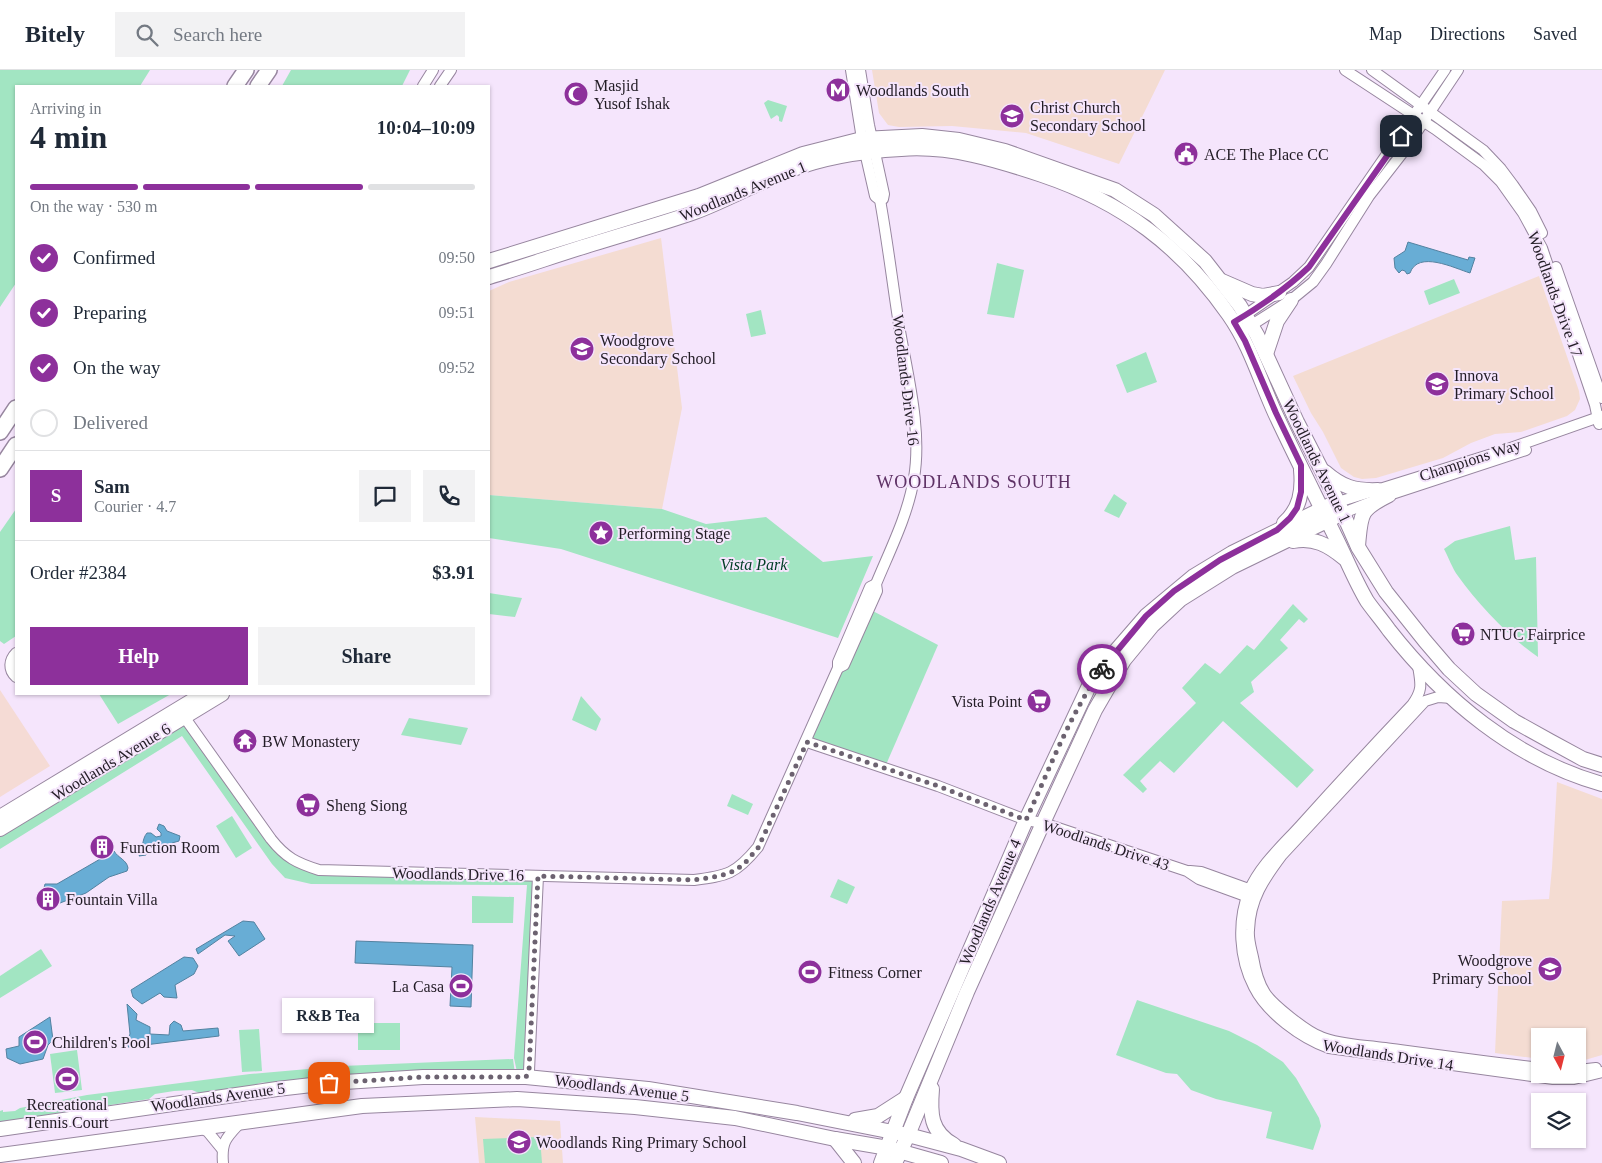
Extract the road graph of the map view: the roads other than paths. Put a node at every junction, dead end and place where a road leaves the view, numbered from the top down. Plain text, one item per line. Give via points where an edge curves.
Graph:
1 (246, 70) edge
2 (268, 70) edge
3 (433, 70) edge
4 (451, 70) edge
5 (851, 70) edge
6 (860, 70) edge
7 (1345, 70) edge
8 (1372, 70) edge
9 (1445, 70) edge
10 (1458, 70) edge
11 (236, 85) edge
12 (259, 85) edge
13 (424, 85) edge
14 (441, 85) edge
15 (1421, 105) junction
16 (1431, 112) junction
17 (1414, 115) junction
18 (1424, 122) junction
19 (869, 145) junction
20 (567, 238) junction
21 (603, 241) junction
22 (490, 262) edge
23 (490, 277) edge
24 (1220, 280) junction
25 (1285, 296) junction
26 (1242, 323) junction
27 (1266, 354) junction
28 (1602, 398) edge
29 (15, 410) edge
30 (1600, 420) edge
31 (1297, 422) junction
32 (0, 432) edge
33 (1288, 439) junction
34 (15, 446) edge
35 (1301, 465) junction
36 (1320, 468) junction
37 (0, 469) edge
38 (1383, 492) junction
39 (1340, 508) junction
40 (1324, 515) junction
41 (1277, 530) junction
42 (1274, 547) junction
43 (1358, 547) junction
44 (1349, 565) junction
45 (15, 654) edge
46 (1418, 666) junction
47 (15, 676) edge
48 (201, 695) edge
49 (220, 695) edge
50 (1452, 698) junction
51 (181, 713) junction
52 (807, 742) junction
53 (1602, 765) edge
54 (1602, 784) edge
55 (0, 817) edge
56 (1026, 820) junction
57 (1043, 824) junction
58 (0, 829) edge
59 (538, 876) junction
60 (1252, 894) junction
61 (1602, 1066) edge
62 (1531, 1067) edge
63 (1586, 1070) edge
64 (1602, 1072) edge
65 (933, 1075) junction
66 (423, 1077) junction
67 (526, 1077) junction
68 (906, 1098) junction
69 (483, 1100) junction
70 (837, 1120) junction
71 (241, 1122) junction
72 (199, 1127) junction
73 (0, 1129) edge
74 (893, 1131) junction
75 (908, 1135) junction
76 (835, 1139) junction
77 (222, 1149) junction
78 (961, 1150) junction
79 (894, 1154) edge
80 (0, 1155) edge
81 (223, 1163) edge
82 (854, 1163) edge
83 (881, 1163) edge
84 (941, 1163) edge
85 (999, 1163) edge

1 - 11 main road
2 - 12 main road
3 - 13 street
4 - 14 street
5 - 19 street, Woodlands Drive 16
6 - 19 street, Woodlands Drive 16
7 - 17 street, Woodlands Drive 17
8 - 15 street, Woodlands Drive 17
9 - 15 street
10 - 16 street
15 - 16 street, Woodlands Drive 17
15 - 17 street
16 - 18 street
16 - 28 street, Woodlands Drive 17 via 1483,150 1531,211
17 - 18 street, Woodlands Drive 17
17 - 25 street via 1309,267 1293,282
18 - 25 street via 1369,196 1313,282
18 - 30 street, Woodlands Drive 17 via 1484,165 1523,213 1542,248
19 - 20 street, Woodlands Avenue 1 via 803,154 699,196
19 - 21 street, Woodlands Avenue 1 via 789,170 696,211
19 - 24 street, Woodlands Avenue 1 via 922,136 959,140 1005,151 1114,190 1154,215
19 - 26 street, Woodlands Avenue 1 via 959,152 1003,162 1063,182 1115,206 1149,228 1172,249
19 - 52 street, Woodlands Drive 16 via 875,196 880,200 911,395 916,445 914,478 902,524 876,584 877,591 844,665 838,668
20 - 21 street via 577,242
20 - 22 street, Woodlands Avenue 1
21 - 23 street, Woodlands Avenue 1
24 - 25 street via 1252,294
24 - 26 street, Woodlands Avenue 1
25 - 26 street
25 - 27 street
26 - 27 street, Woodlands Avenue 1
26 - 33 street, Woodlands Avenue 1 via 1245,341
27 - 31 street, Woodlands Avenue 1
29 - 32 main road
30 - 38 street, Champions Way
31 - 33 street via 1295,434
31 - 36 street, Woodlands Avenue 1
33 - 35 street, Woodlands Avenue 1
34 - 37 main road
35 - 40 street, Woodlands Avenue 1
35 - 41 street via 1302,480 1295,513
36 - 38 street via 1337,483
36 - 39 street, Woodlands Avenue 1
38 - 39 street, Champions Way
38 - 43 street via 1364,512
39 - 40 street, Woodlands Avenue 4
39 - 43 street, Woodlands Avenue 1
40 - 41 street, Woodlands Avenue 4
40 - 42 street, Woodlands Avenue 4
40 - 44 street, Woodlands Avenue 1
41 - 56 street, Woodlands Avenue 4 via 1194,576 1131,632 1089,686
42 - 44 street via 1300,540 1316,541 1332,549
42 - 57 street, Woodlands Avenue 4 via 1232,567 1181,598 1152,626 1124,660 1095,710
43 - 53 street, Woodlands Avenue 1 via 1386,592 1425,641 1476,694 1514,721
44 - 46 street, Woodlands Avenue 1 via 1368,602
45 - 47 street via 10,664
46 - 50 street, Woodlands Avenue 1
46 - 60 street, Woodlands Drive 14 via 1422,683 1412,705 1277,851 1257,877
48 - 51 street, Woodlands Avenue 6
49 - 51 street, Woodlands Avenue 6
50 - 54 street, Woodlands Avenue 1 via 1540,759
50 - 60 street, Woodlands Drive 14 via 1438,697 1425,701 1282,855
51 - 55 street, Woodlands Avenue 6
51 - 58 street, Woodlands Avenue 6
51 - 59 street, Woodlands Drive 16 via 271,839 283,854 302,865 341,872
52 - 56 street, Woodlands Drive 43 via 938,786
52 - 59 street, Woodlands Drive 16 via 758,848 734,871 694,880
56 - 57 street, Woodlands Drive 43
56 - 68 street, Woodlands Avenue 4
57 - 60 street, Woodlands Drive 43 via 1187,871 1201,872
57 - 65 street, Woodlands Avenue 4
59 - 67 street via 529,1071
60 - 62 street, Woodlands Drive 14 via 1248,932 1258,978 1266,994 1304,1028 1321,1038 1338,1041
60 - 64 street, Woodlands Drive 14 via 1243,912 1241,936 1248,974 1260,999 1291,1027 1318,1044 1545,1078 1574,1080
61 - 63 street
65 - 75 street, Woodlands Avenue 4
65 - 78 street via 933,1122 947,1141
66 - 67 street, Woodlands Avenue 5
66 - 69 street via 437,1085 481,1086 484,1089
66 - 73 street, Woodlands Avenue 5 via 277,1089
67 - 70 street, Woodlands Avenue 5 via 648,1089
68 - 70 street via 878,1116
68 - 74 street, Woodlands Avenue 4
69 - 71 street, Woodlands Avenue 5 via 362,1106
69 - 76 street, Woodlands Avenue 5 via 517,1099 635,1107 735,1118
70 - 74 street, Woodlands Avenue 5
71 - 72 street, Woodlands Avenue 5
71 - 77 street
72 - 77 street via 208,1132
72 - 80 street, Woodlands Avenue 5
74 - 75 street, Woodlands Avenue 5
74 - 79 street, Woodlands Avenue 4
75 - 78 street, Woodlands Avenue 5
75 - 79 street, Woodlands Avenue 4
76 - 79 street, Woodlands Avenue 5
76 - 82 street
77 - 81 street
78 - 85 street, Woodlands Avenue 5
79 - 83 street, Woodlands Avenue 4
79 - 84 street, Woodlands Avenue 5

